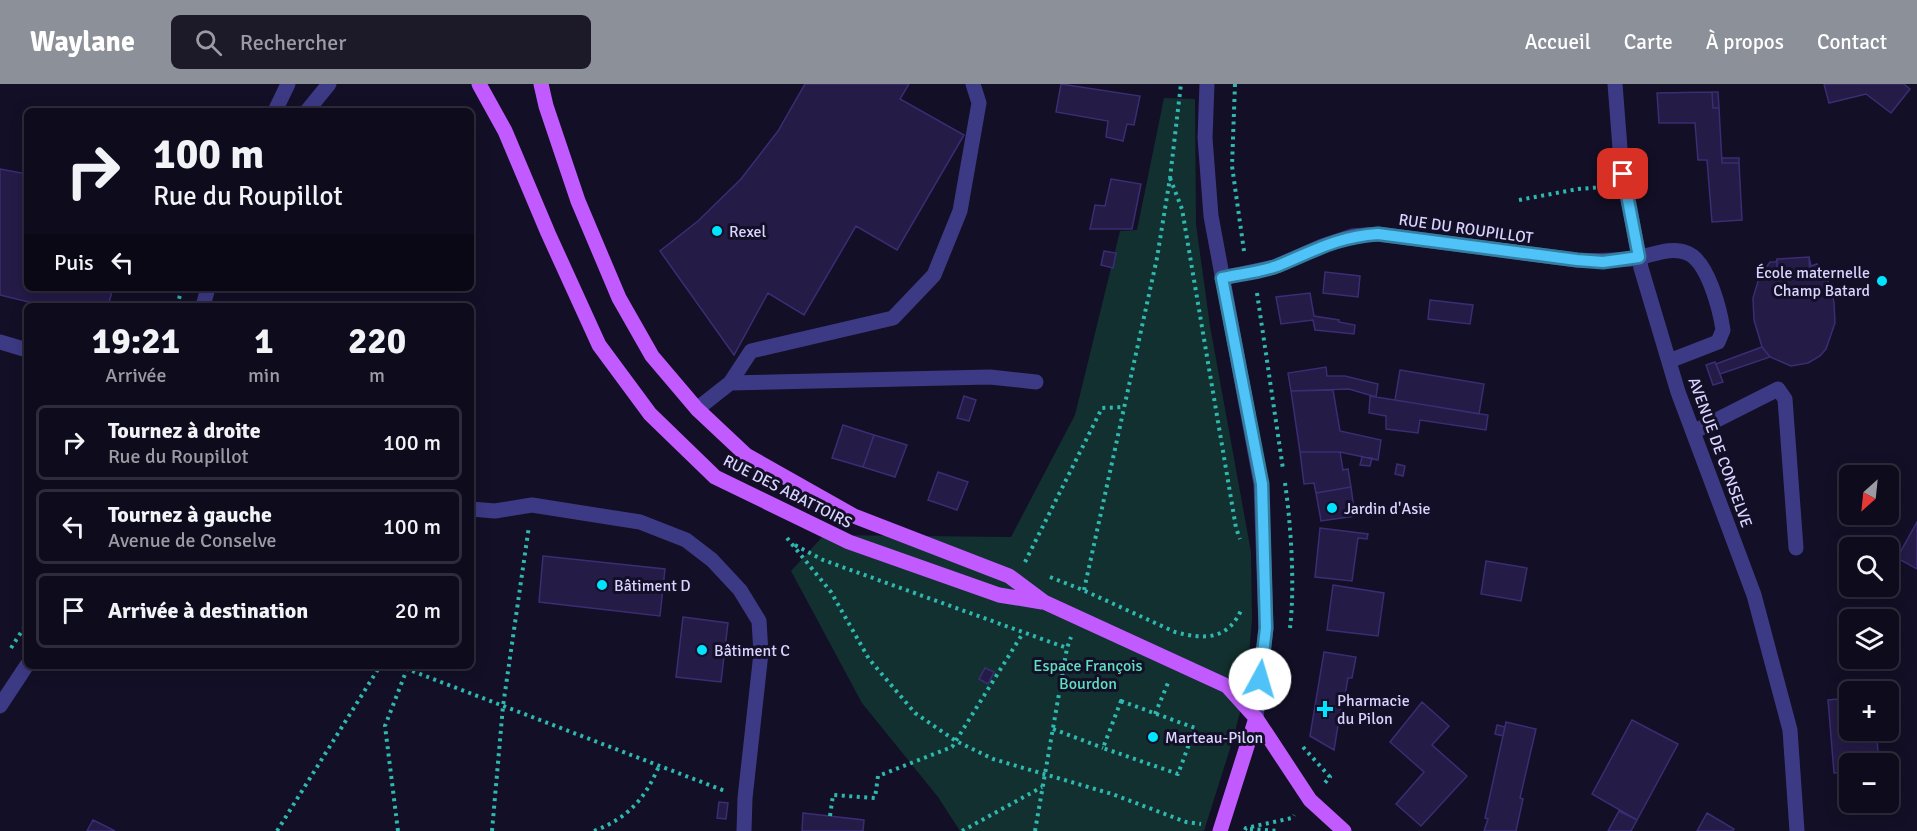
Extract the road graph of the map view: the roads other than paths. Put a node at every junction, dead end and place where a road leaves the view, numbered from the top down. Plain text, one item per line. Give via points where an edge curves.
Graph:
1 (288, 84) edge
2 (329, 84) edge
3 (479, 84) edge
4 (542, 84) edge
5 (973, 84) edge
6 (1207, 84) edge
7 (1615, 84) edge
8 (276, 108) edge
9 (310, 108) edge
10 (1639, 257) junction
11 (1222, 278) junction
12 (0, 342) edge
13 (24, 349) edge
14 (1670, 361) junction
15 (1036, 382) dead end
16 (730, 383) junction
17 (697, 409) junction
18 (1694, 432) junction
19 (474, 509) edge
20 (1796, 549) dead end
21 (1044, 602) junction
22 (25, 669) edge
23 (0, 706) edge
24 (1256, 718) junction
25 (1221, 829) edge
26 (744, 831) edge
27 (1344, 831) edge
28 (1797, 831) edge

1 - 8 street
2 - 9 street
3 - 21 main road, RUE DES ABATTOIRS via 505,130 599,345 650,414 715,477 849,542 999,595
4 - 17 main road via 578,201 619,298 652,356
5 - 16 street via 979,103 960,211 934,275 893,318 751,351
6 - 11 street via 1205,138 1210,205
7 - 10 street, AVENUE DE CONSELVE via 1621,161
10 - 11 street, RUE DU ROUPILLOT via 1603,262 1577,260 1378,234 1352,236 1274,267
10 - 14 street, AVENUE DE CONSELVE
10 - 14 street, RUE DU ROUPILLOT via 1671,250 1696,259 1707,274 1722,322 1718,342
11 - 24 street via 1262,484 1266,628
12 - 13 street
14 - 18 street, AVENUE DE CONSELVE
15 - 16 street via 990,376
16 - 17 street
17 - 21 main road via 746,454 854,516 1009,576
18 - 20 street via 1778,389 1785,399
18 - 28 street, AVENUE DE CONSELVE via 1754,595 1790,730
19 - 26 street via 495,511 532,505 640,522 686,540 740,590 759,621 761,653
21 - 24 main road via 1227,686
22 - 23 street
24 - 25 main road
24 - 27 main road via 1310,800

